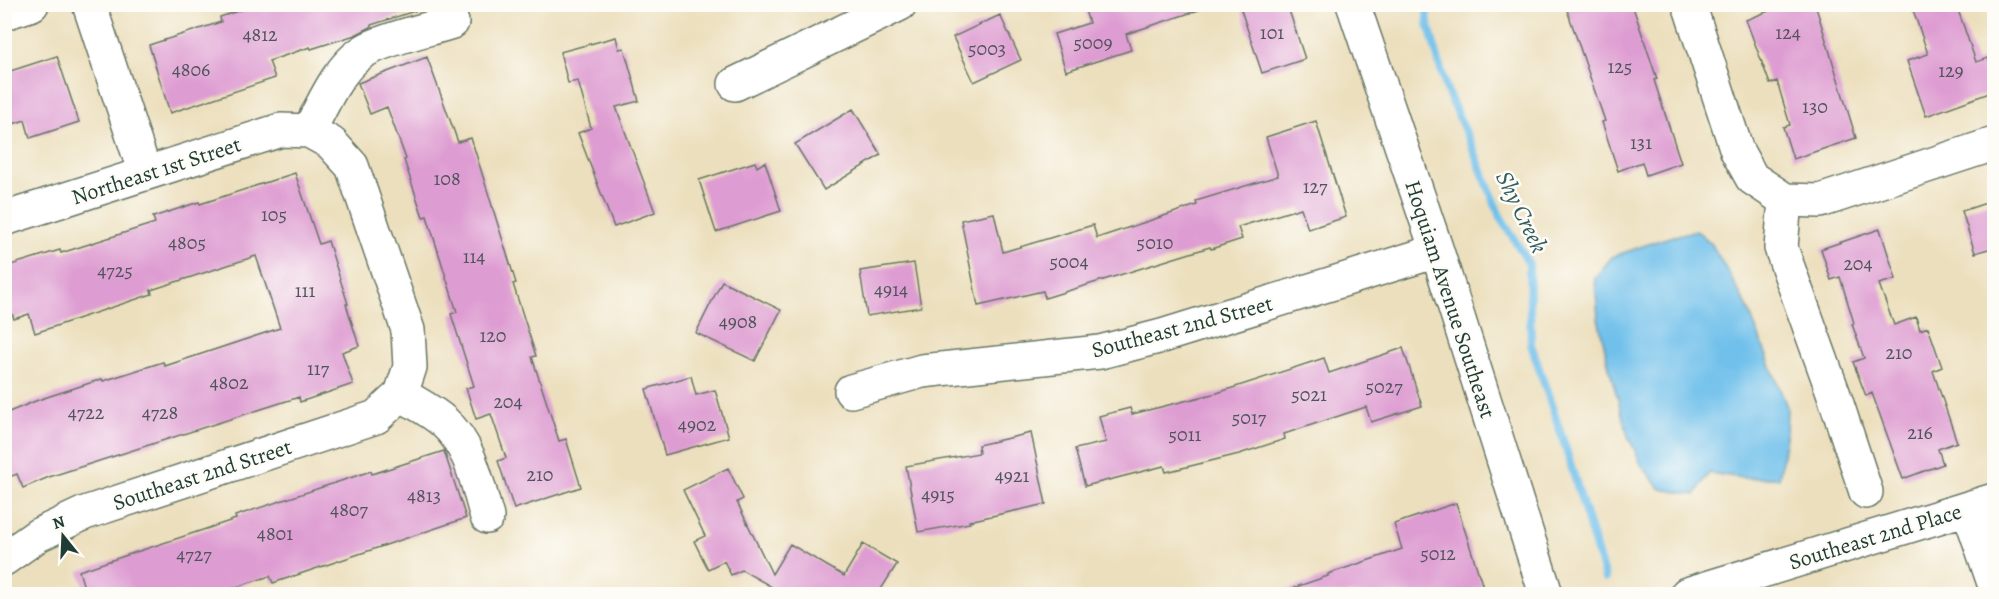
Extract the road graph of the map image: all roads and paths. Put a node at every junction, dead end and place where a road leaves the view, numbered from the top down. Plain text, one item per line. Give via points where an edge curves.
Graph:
1 (32, 4) edge
2 (89, 4) edge
3 (900, 4) edge
4 (1353, 4) edge
5 (1689, 4) edge
6 (4, 13) edge
7 (452, 22) dead end
8 (735, 84) dead end
9 (309, 131) junction
10 (1995, 144) edge
11 (145, 172) junction
12 (1785, 200) junction
13 (4, 219) edge
14 (1437, 251) junction
15 (851, 391) dead end
16 (400, 394) junction
17 (1866, 492) dead end
18 (1981, 504) edge
19 (487, 517) dead end
20 (4, 559) edge
21 (1995, 583) edge
22 (1546, 594) edge
23 (1687, 594) edge

1 - 6 street
2 - 11 street
3 - 8 street
4 - 14 street, Hoquiam Avenue Southeast
5 - 12 street via 1737,151 1752,178
7 - 9 street via 370,47 353,60 331,88
9 - 11 street, Northeast 1st Street via 281,130
9 - 16 street via 331,143 352,166 408,330 410,366
10 - 12 street via 1820,201
11 - 13 street, Northeast 1st Street
12 - 17 street via 1781,248
14 - 15 street, Southeast 2nd Street via 1100,352 922,371
14 - 22 street, Hoquiam Avenue Southeast
16 - 19 street via 442,420 456,434 468,454
16 - 20 street, Southeast 2nd Street via 376,417 85,513 38,535
18 - 21 street
18 - 23 street, Southeast 2nd Place

